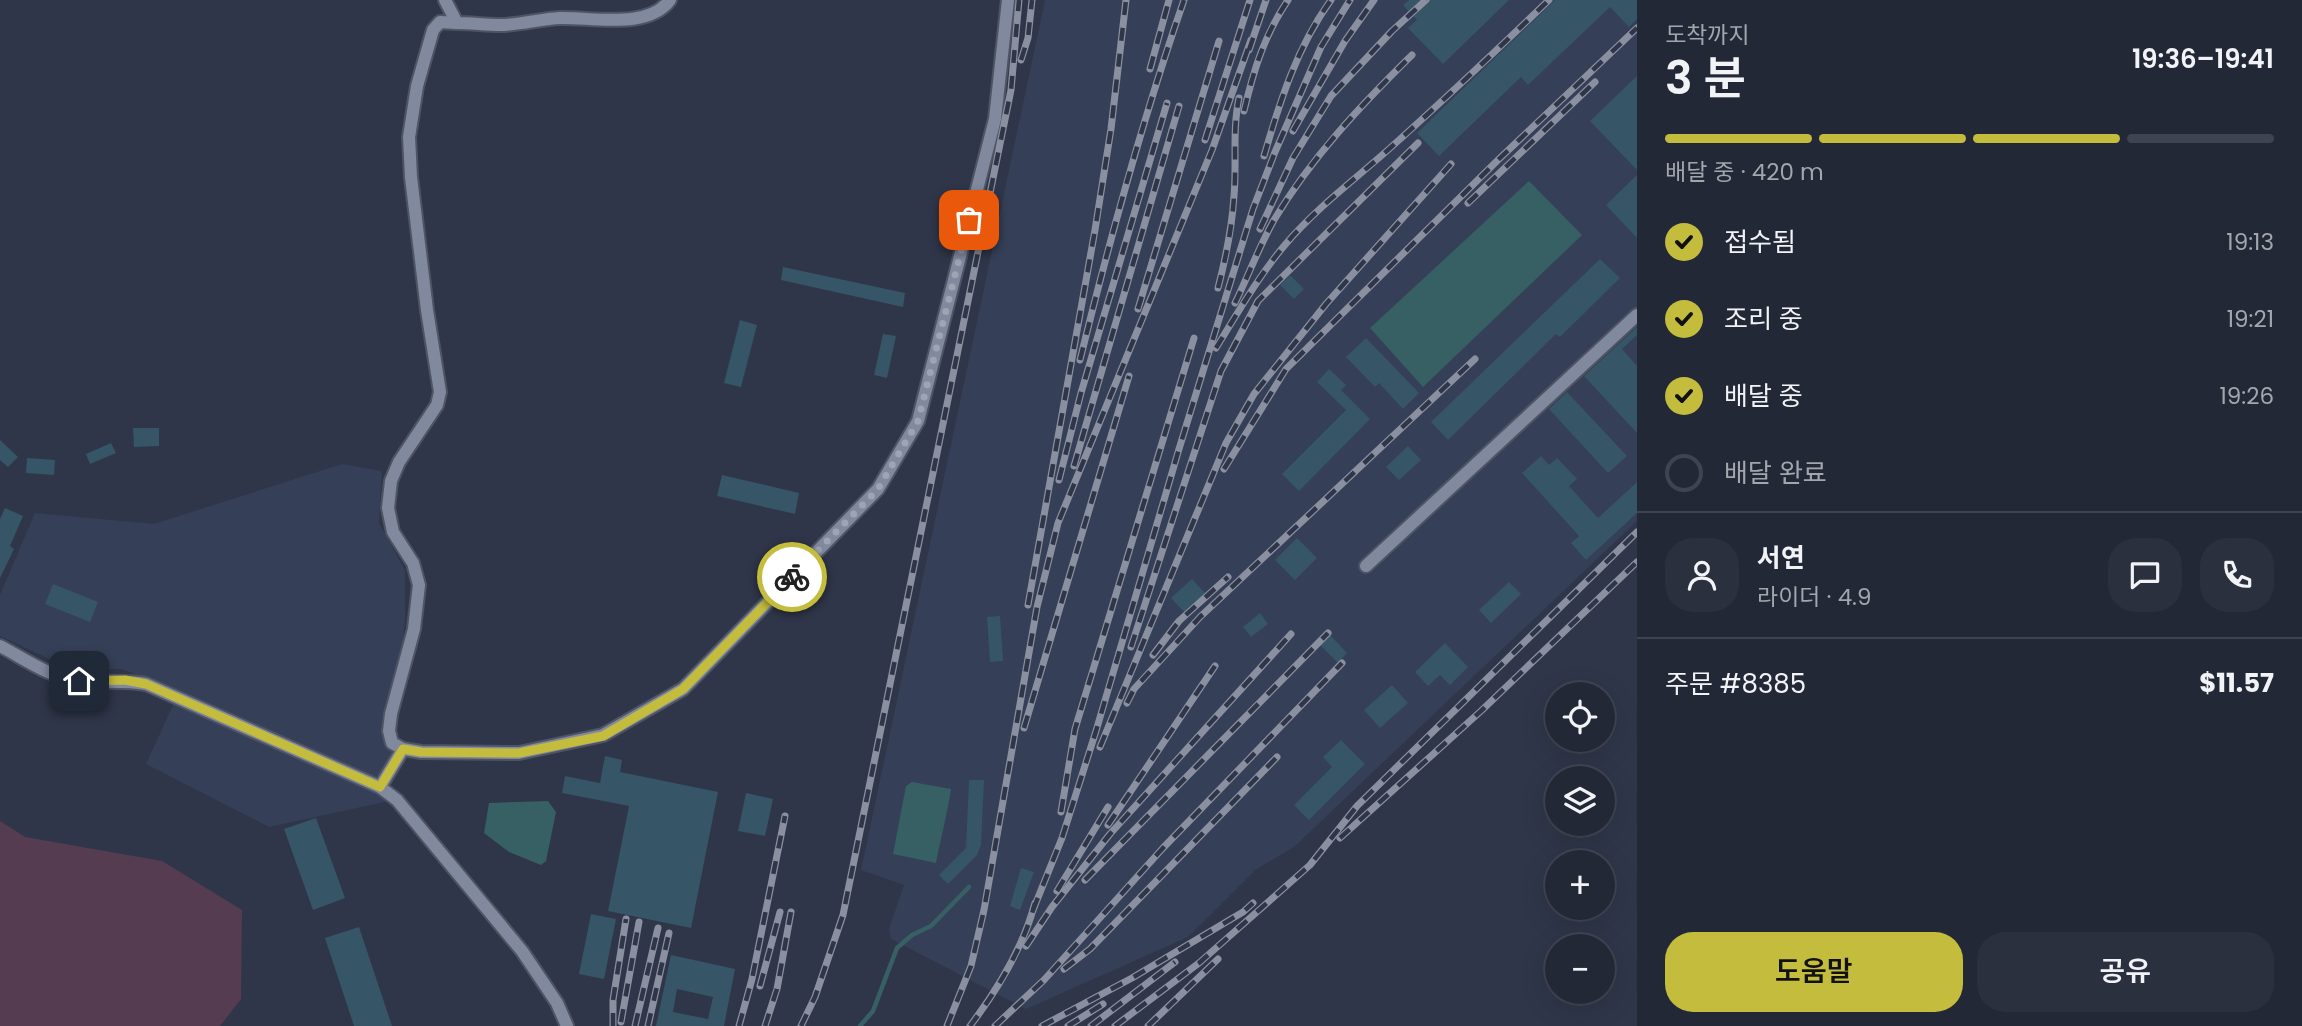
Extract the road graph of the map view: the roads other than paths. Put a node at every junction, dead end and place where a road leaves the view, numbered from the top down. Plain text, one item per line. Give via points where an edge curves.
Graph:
1 (445, 0) edge
2 (670, 0) edge
3 (1008, 0) edge
4 (457, 23) junction
5 (1637, 315) edge
6 (1366, 566) dead end
7 (0, 646) edge
8 (403, 749) junction
9 (380, 787) junction
10 (567, 1026) edge

1 - 4 street
2 - 4 street via 664,8 633,19
3 - 8 street via 995,119 918,421 878,489 683,689 603,736 519,753
4 - 8 street via 440,22 433,30 409,136 440,392 437,405 398,463 388,508 393,532 413,563 419,584 414,629 391,714 392,743
5 - 6 street
7 - 9 street via 58,676 146,684
8 - 9 street
9 - 10 street via 412,816 522,951

